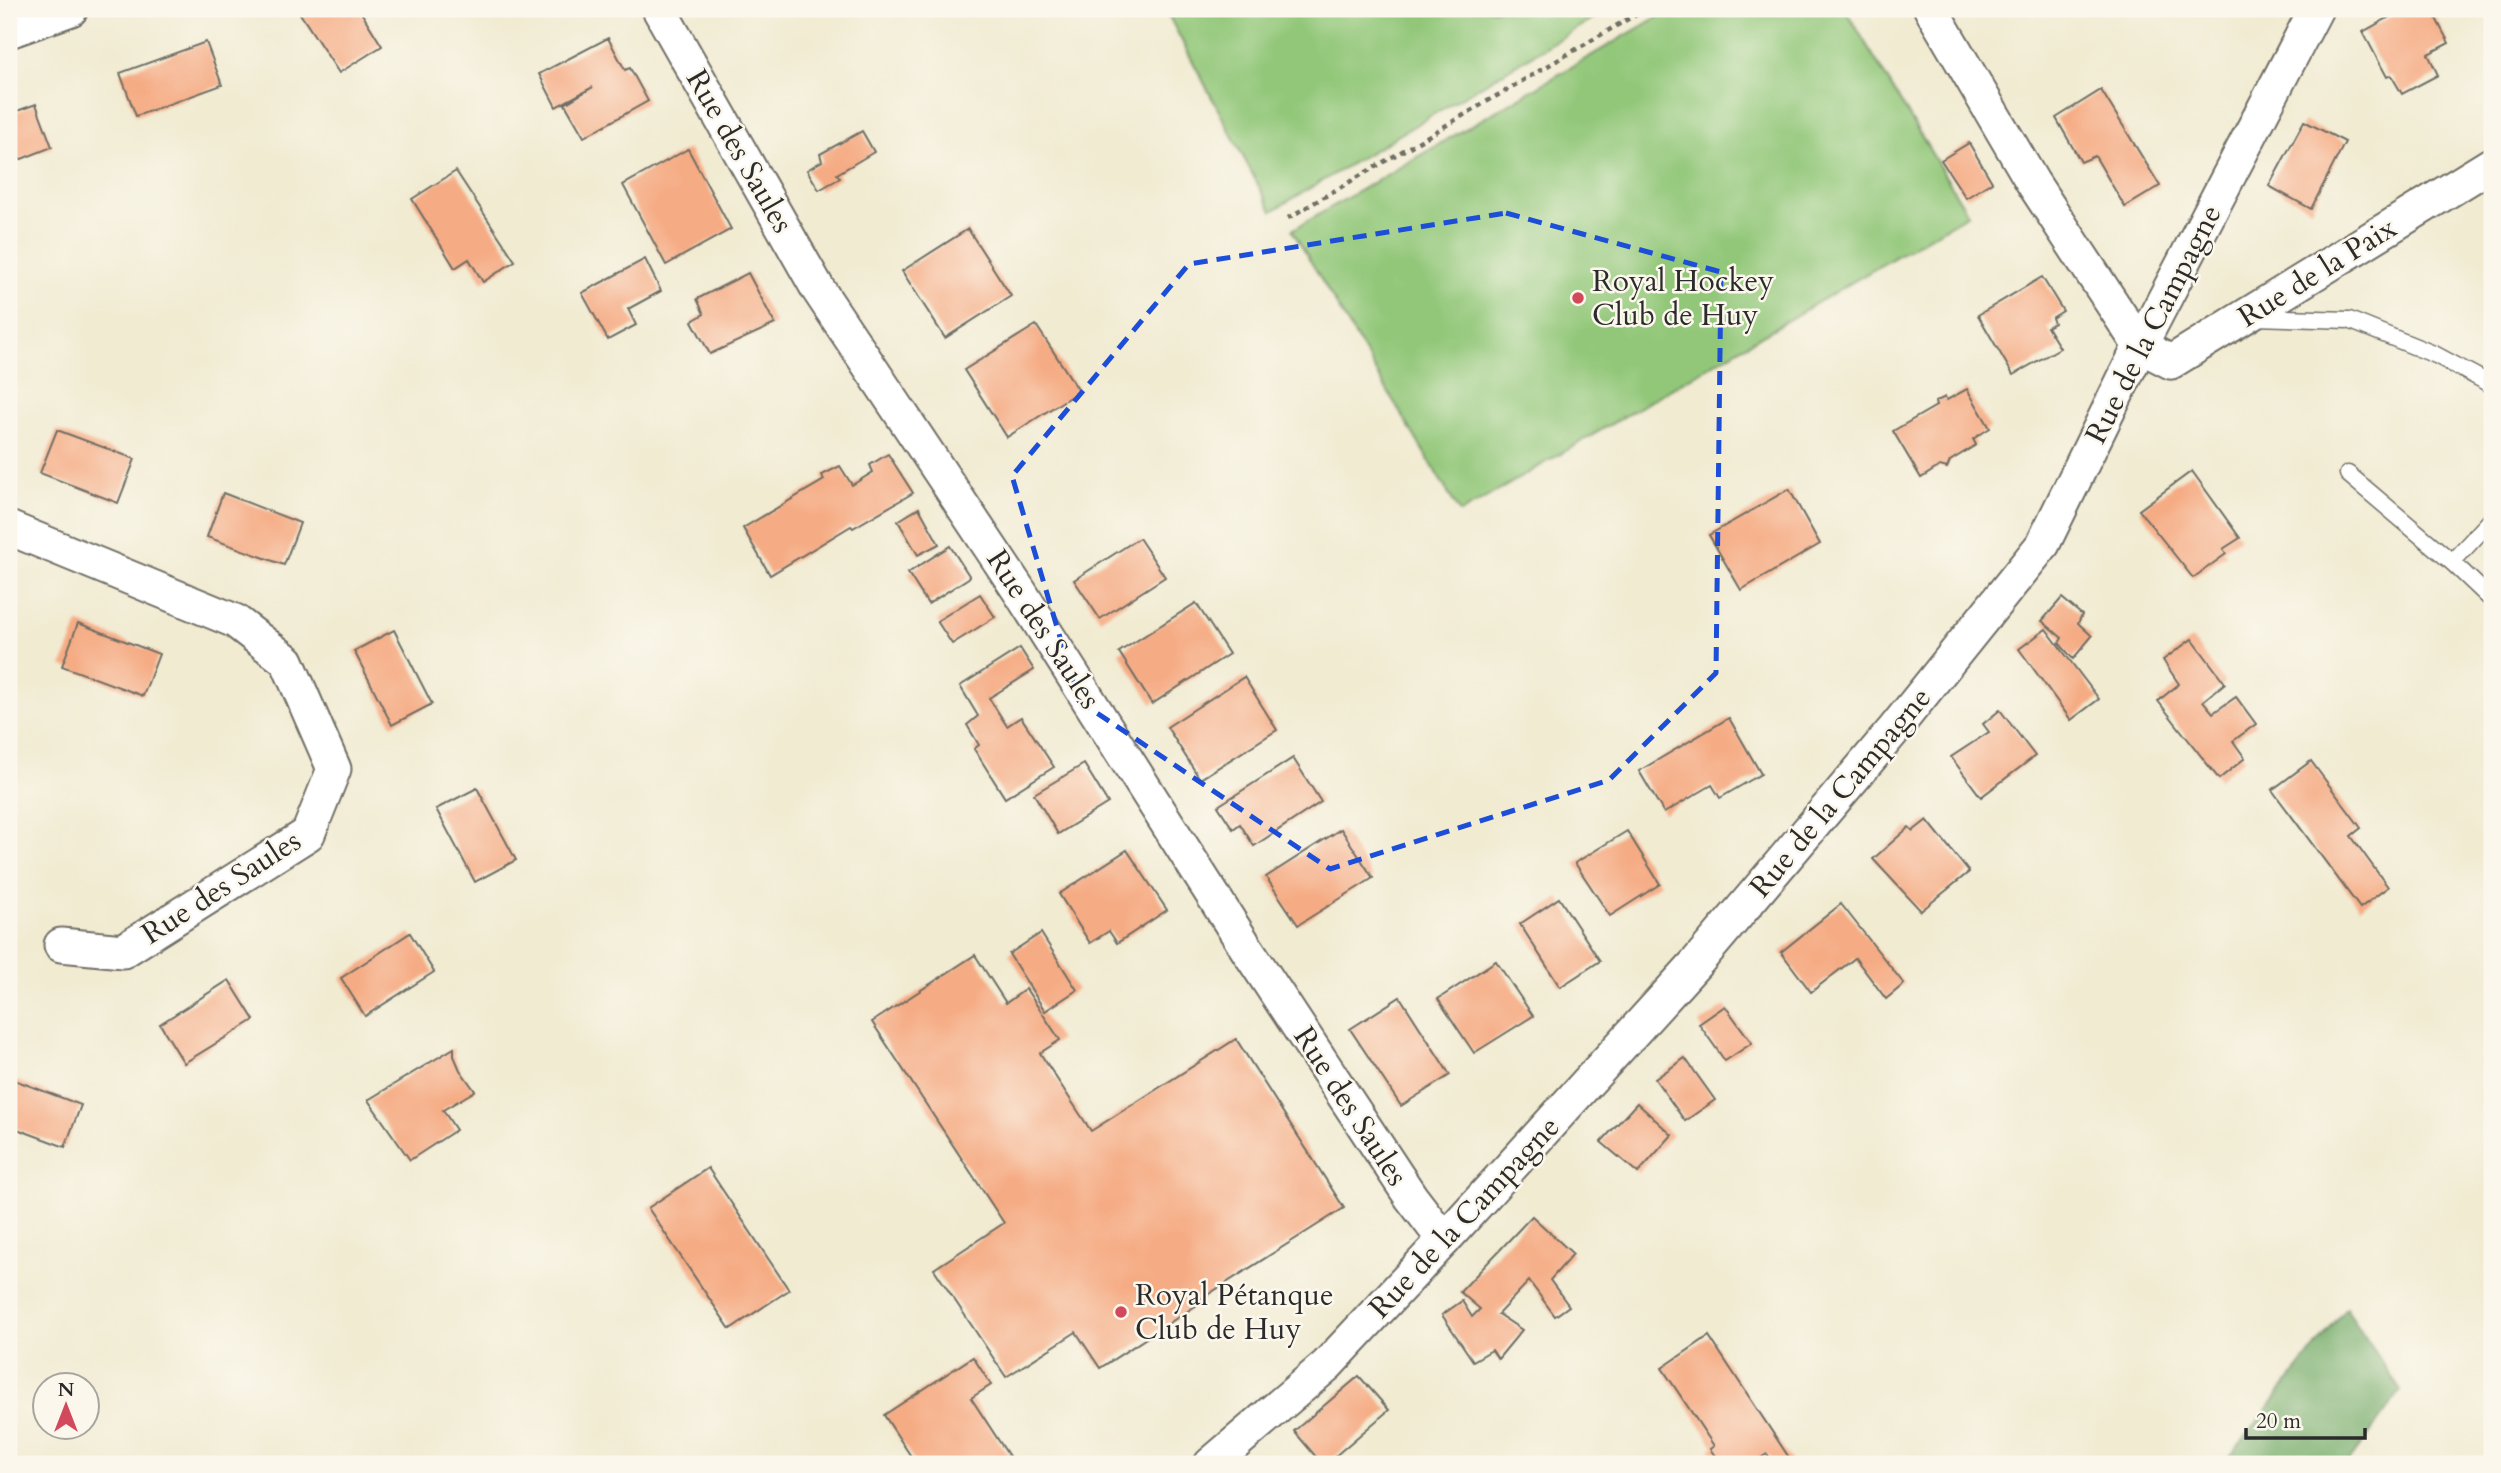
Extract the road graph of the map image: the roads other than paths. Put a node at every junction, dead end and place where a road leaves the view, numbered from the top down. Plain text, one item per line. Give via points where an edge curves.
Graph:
1 (71, 9) edge
2 (659, 9) edge
3 (1931, 9) edge
4 (2316, 9) edge
5 (9, 32) edge
6 (2492, 164) edge
7 (2245, 317) junction
8 (2140, 346) junction
9 (2492, 385) edge
10 (2348, 474) dead end
11 (2492, 519) edge
12 (9, 528) edge
13 (2452, 562) junction
14 (2492, 600) edge
15 (61, 945) dead end
16 (1444, 1240) junction
17 (1211, 1464) edge

1 - 5 street
2 - 16 street, Rue des Saules via 818,289 1020,592 1262,972
3 - 8 street via 2033,184
4 - 8 street, Rue de la Campagne
6 - 7 street, Rue de la Paix
7 - 8 street, Rue de la Paix via 2171,362
7 - 9 lane via 2349,320 2436,355
8 - 16 street, Rue de la Campagne via 2043,544 1698,961
10 - 13 lane
11 - 13 lane
12 - 15 street, Rue des Saules via 235,621 287,661 334,769 308,834 122,951
13 - 14 lane
16 - 17 street, Rue de la Campagne via 1326,1365

